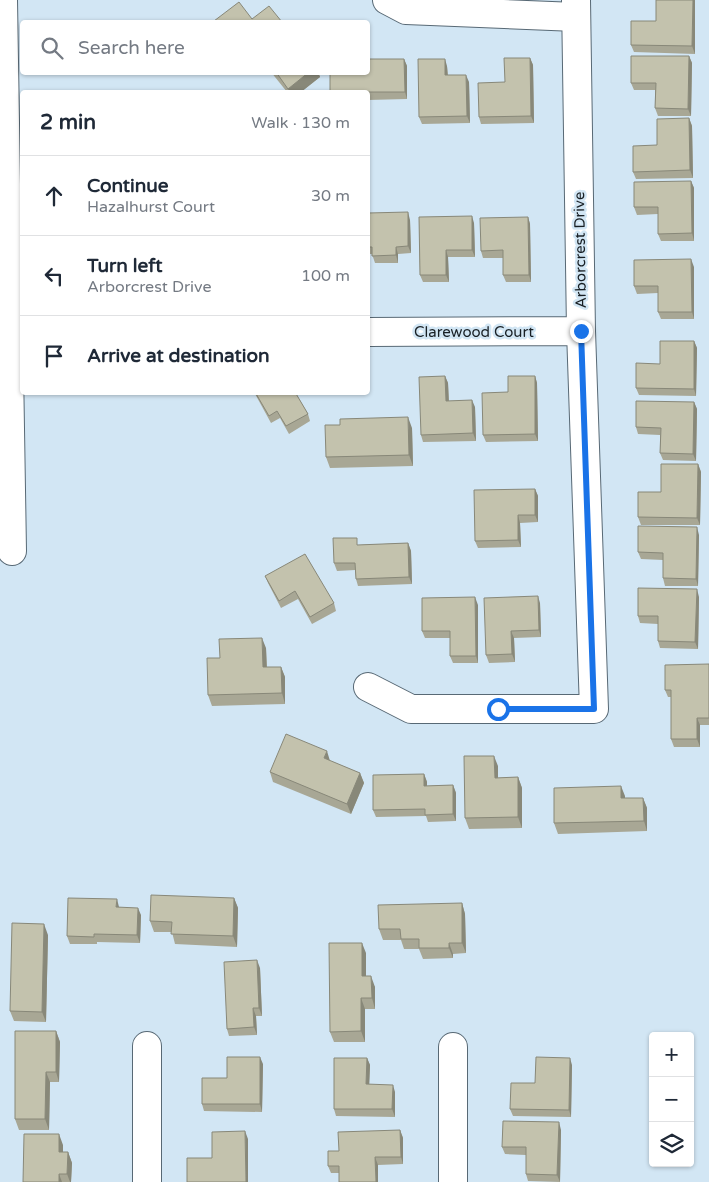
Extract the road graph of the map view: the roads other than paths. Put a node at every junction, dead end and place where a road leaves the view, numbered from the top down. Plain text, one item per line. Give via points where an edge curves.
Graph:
1 (3, 0) edge
2 (387, 0) edge
3 (576, 9) edge
4 (581, 331) junction
5 (370, 332) edge
6 (12, 551) dead end
7 (368, 687) dead end
8 (147, 1046) dead end
9 (453, 1047) dead end
10 (147, 1182) edge
11 (453, 1182) edge

1 - 6 street
2 - 3 street via 406,10
3 - 4 street, Arborcrest Drive
4 - 5 street, Clarewood Court
4 - 7 street, Arborcrest Drive via 594,709 410,709
8 - 10 street
9 - 11 street

